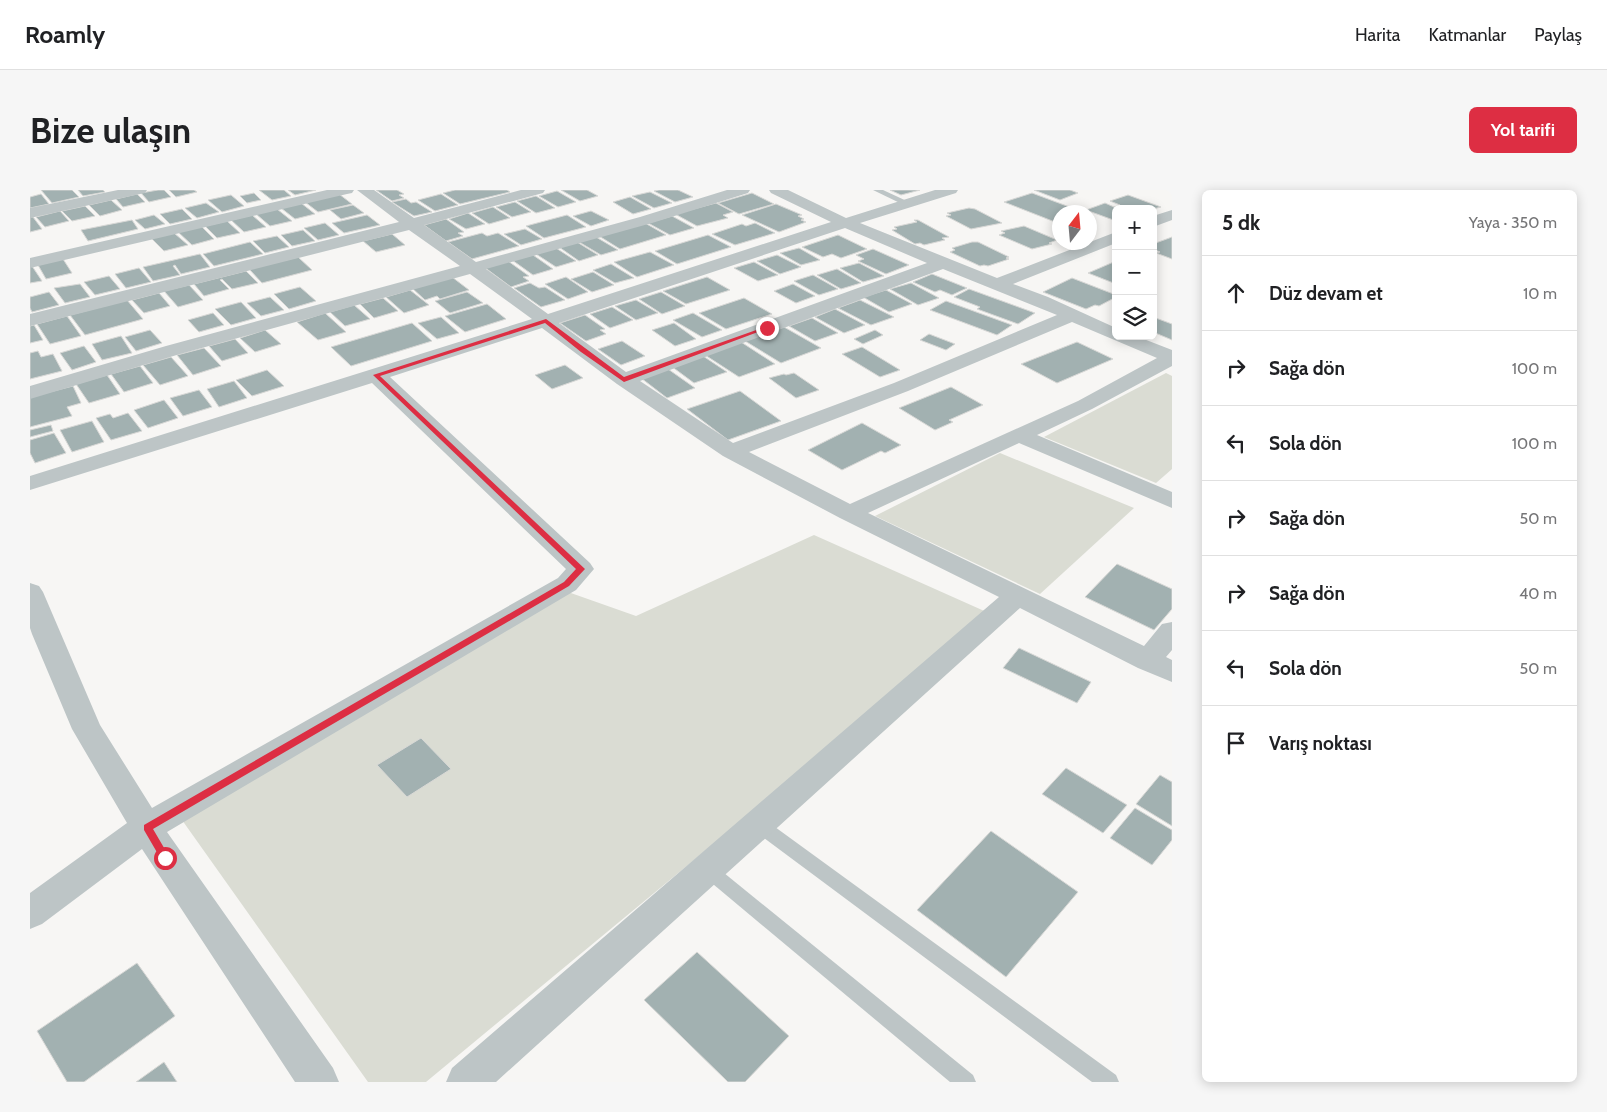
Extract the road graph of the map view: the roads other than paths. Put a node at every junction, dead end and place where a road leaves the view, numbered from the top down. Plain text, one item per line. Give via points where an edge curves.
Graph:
1 (140, 190) edge
2 (347, 190) edge
3 (364, 190) edge
4 (538, 190) edge
5 (743, 190) edge
6 (776, 190) edge
7 (877, 190) edge
8 (950, 190) edge
9 (907, 203) junction
10 (30, 213) edge
11 (1172, 214) edge
12 (1157, 220) edge
13 (842, 222) junction
14 (412, 223) junction
15 (1112, 239) edge
16 (30, 263) edge
17 (942, 263) junction
18 (472, 266) junction
19 (997, 284) junction
20 (1072, 315) junction
21 (30, 320) edge
22 (546, 321) junction
23 (1112, 334) edge
24 (1127, 340) edge
25 (1172, 358) edge
26 (376, 375) junction
27 (624, 380) junction
28 (30, 393) edge
29 (1019, 435) junction
30 (731, 451) junction
31 (30, 483) edge
32 (1172, 501) edge
33 (849, 513) junction
34 (30, 592) edge
35 (1018, 596) junction
36 (1172, 631) edge
37 (1160, 666) edge
38 (758, 824) junction
39 (147, 827) junction
40 (707, 869) junction
41 (30, 913) edge
42 (319, 1082) edge
43 (466, 1082) edge
44 (966, 1082) edge
45 (1109, 1082) edge

1 - 10 street
2 - 16 street
3 - 14 street
4 - 14 street
5 - 18 street via 646,220
6 - 13 street
7 - 9 lane
8 - 9 street
9 - 13 street
11 - 12 street
13 - 17 street
13 - 22 street
14 - 18 street
14 - 21 street
15 - 19 street
17 - 19 street
17 - 27 street
18 - 22 street
18 - 28 street
19 - 20 street
20 - 23 street
20 - 30 street via 901,387
22 - 26 street
22 - 27 street
24 - 25 street
25 - 29 street via 1085,406
26 - 31 street
26 - 39 street via 581,569 567,584
27 - 30 street
29 - 32 street
29 - 33 street
30 - 33 street
33 - 35 street
34 - 39 street via 86,728
35 - 37 street
35 - 38 street
36 - 37 street
38 - 40 street
38 - 45 lane
39 - 41 street
39 - 42 street
40 - 43 street
40 - 44 lane

